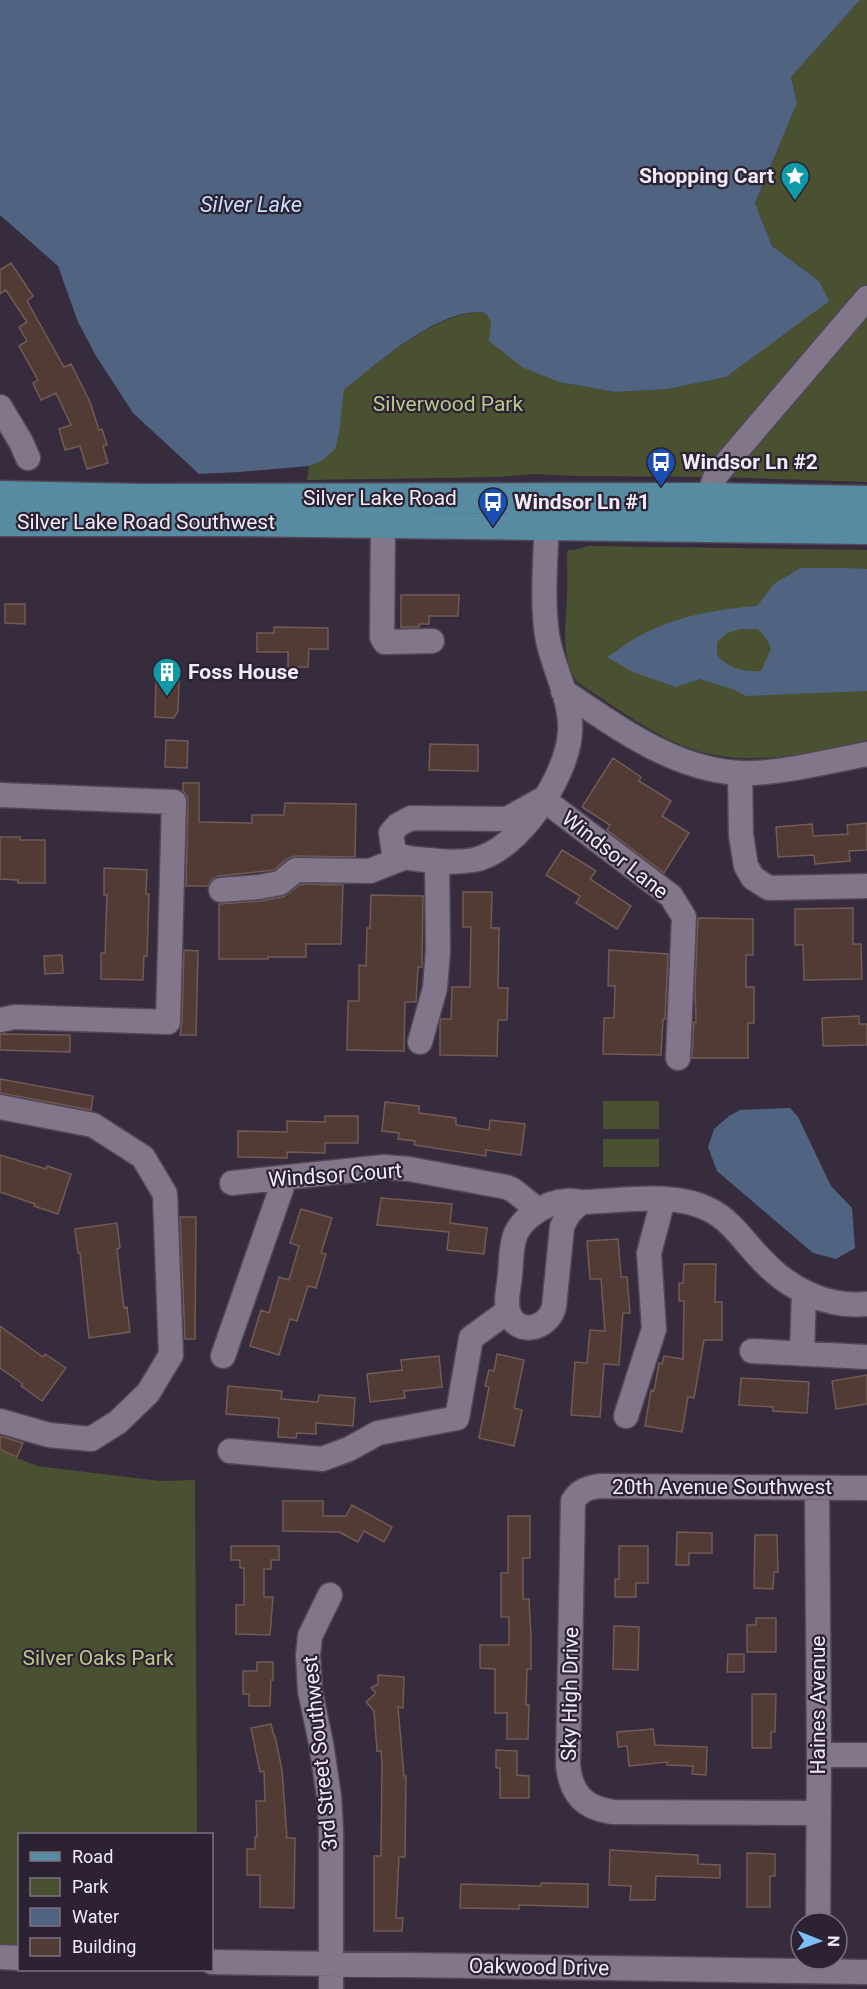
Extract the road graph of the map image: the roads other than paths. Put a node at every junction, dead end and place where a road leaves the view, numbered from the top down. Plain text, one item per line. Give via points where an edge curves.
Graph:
1 (867, 298) edge
2 (0, 407) edge
3 (28, 458) dead end
4 (0, 496) edge
5 (708, 498) junction
6 (867, 501) edge
7 (547, 511) junction
8 (0, 521) edge
9 (383, 523) junction
10 (867, 529) edge
11 (432, 640) dead end
12 (563, 692) junction
13 (867, 754) edge
14 (740, 773) junction
15 (0, 795) edge
16 (543, 799) junction
17 (403, 858) junction
18 (437, 861) junction
19 (867, 886) edge
20 (220, 890) dead end
21 (0, 1020) edge
22 (420, 1042) dead end
23 (678, 1058) dead end
24 (0, 1107) edge
25 (285, 1178) junction
26 (232, 1183) dead end
27 (663, 1200) junction
28 (583, 1202) junction
29 (538, 1210) junction
30 (804, 1292) junction
31 (867, 1304) edge
32 (508, 1311) junction
33 (752, 1351) dead end
34 (802, 1354) junction
35 (223, 1356) dead end
36 (867, 1357) edge
37 (626, 1416) dead end
38 (0, 1421) edge
39 (230, 1451) dead end
40 (817, 1488) junction
41 (867, 1488) edge
42 (578, 1493) joint
43 (330, 1594) dead end
44 (819, 1755) junction
45 (867, 1755) edge
46 (817, 1813) junction
47 (818, 1911) edge
48 (0, 1957) edge
49 (18, 1958) edge
50 (213, 1962) edge
51 (330, 1964) junction
52 (789, 1965) edge
53 (849, 1969) edge
54 (867, 1972) edge
55 (331, 1989) edge

1 - 5 street via 716,475
2 - 3 street
4 - 7 main road, Silver Lake Road
5 - 6 main road, Silver Lake Road
5 - 7 main road, Silver Lake Road
7 - 9 main road, Silver Lake Road Southwest
7 - 10 main road, Silver Lake Road Southwest
7 - 12 street, Windsor Lane via 547,634
8 - 9 main road, Silver Lake Road Southwest
9 - 11 street via 382,637 386,642
12 - 14 street via 672,758
12 - 16 street, Windsor Lane via 570,729 568,748 562,768
13 - 14 street via 781,771
14 - 19 street via 741,835 746,866 753,878 769,888
15 - 21 street via 174,802 168,1022 15,1017
16 - 17 street, Windsor Lane via 507,819 411,818 391,833 394,853
16 - 18 street, Windsor Lane via 519,834 493,852 475,860
16 - 23 street, Windsor Lane via 661,888 684,917
17 - 18 street, Windsor Lane
17 - 20 street, Windsor Lane via 370,871 296,870 280,883
18 - 22 street via 435,988
24 - 38 street via 93,1125 143,1157 165,1194 171,1355 148,1393 118,1422 91,1439 49,1435
25 - 26 street, Windsor Court
25 - 29 street, Windsor Court via 384,1167 409,1169 506,1187
25 - 35 street
27 - 28 street
27 - 30 street via 709,1209 724,1219 778,1276
27 - 37 street via 649,1253 654,1329
28 - 29 street via 554,1203
28 - 32 street via 573,1208 562,1227 550,1317 536,1327 524,1327
29 - 32 street via 525,1221 514,1239
30 - 31 street via 836,1302
30 - 34 street
32 - 39 street via 471,1338 457,1418 378,1433 322,1459
33 - 34 street
34 - 36 street
40 - 41 street, 20th Avenue Southwest
40 - 42 street, 20th Avenue Southwest via 600,1486
40 - 44 street, Haines Avenue
42 - 46 street, Sky High Drive via 572,1512 568,1765 573,1788 589,1805 613,1812
43 - 51 street, 3rd Street Southwest via 310,1636 308,1655 310,1692 332,1831
44 - 45 street
44 - 46 street, Haines Avenue
46 - 47 street, Haines Avenue
48 - 49 street
50 - 51 street, Oakwood Drive
51 - 52 street, Oakwood Drive
51 - 55 street, 3rd Street Southwest
53 - 54 street, Oakwood Drive

